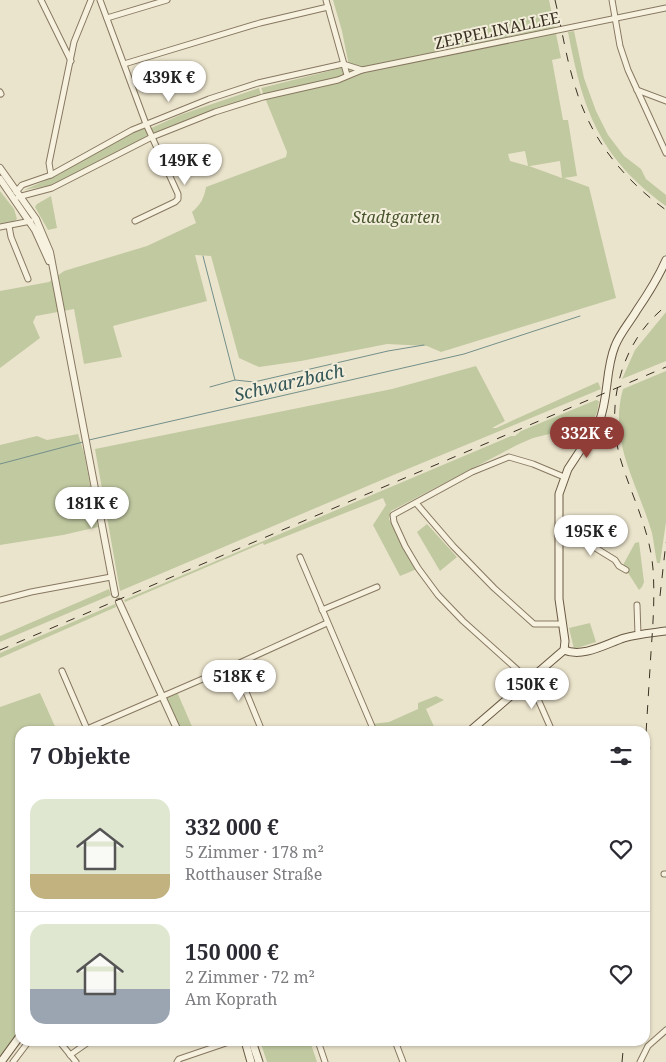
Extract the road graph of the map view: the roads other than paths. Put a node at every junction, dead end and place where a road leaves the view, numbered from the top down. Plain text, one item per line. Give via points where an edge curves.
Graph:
1 (41, 0) edge
2 (92, 0) edge
3 (100, 0) edge
4 (167, 0) edge
5 (326, 0) edge
6 (612, 0) edge
7 (328, 7) junction
8 (666, 8) edge
9 (107, 18) junction
10 (615, 18) junction
11 (71, 61) junction
12 (124, 64) junction
13 (343, 64) junction
14 (362, 70) junction
15 (348, 75) junction
16 (637, 90) junction
17 (666, 101) edge
18 (146, 124) junction
19 (152, 137) junction
20 (666, 153) edge
21 (0, 168) edge
22 (51, 175) junction
23 (0, 179) edge
24 (15, 194) junction
25 (21, 198) junction
26 (33, 220) junction
27 (136, 221) dead end
28 (9, 226) junction
29 (0, 227) edge
30 (666, 260) edge
31 (28, 279) dead end
32 (564, 477) junction
33 (416, 502) junction
34 (558, 535) junction
35 (300, 557) dead end
36 (626, 570) dead end
37 (111, 576) junction
38 (377, 587) dead end
39 (115, 594) dead end
40 (0, 600) edge
41 (119, 602) dead end
42 (637, 605) dead end
43 (322, 610) junction
44 (327, 623) junction
45 (562, 624) junction
46 (666, 631) edge
47 (638, 635) junction
48 (564, 650) junction
49 (235, 665) junction
50 (62, 671) dead end
51 (530, 681) junction
52 (163, 696) junction
53 (86, 726) edge
54 (94, 726) edge
55 (176, 726) edge
56 (260, 726) edge
57 (372, 726) edge
58 (476, 726) edge
59 (550, 726) edge
60 (666, 1030) edge
61 (15, 1043) edge
62 (650, 1044) edge
63 (24, 1046) edge
64 (63, 1046) edge
65 (83, 1046) edge
66 (217, 1046) edge
67 (246, 1046) edge
68 (254, 1046) edge
69 (320, 1046) edge
70 (398, 1046) edge
71 (648, 1046) edge
72 (70, 1055) junction
73 (1, 1062) edge
74 (13, 1062) edge
75 (76, 1062) edge
76 (177, 1062) edge
77 (251, 1062) edge
78 (259, 1062) edge
79 (325, 1062) edge
80 (403, 1062) edge
81 (640, 1062) edge

1 - 11 street
2 - 11 street via 74,42
3 - 9 street
4 - 9 street
5 - 7 street
6 - 10 street
7 - 12 street via 260,22
7 - 13 street
8 - 10 street, ZEPPELINALLEE
9 - 12 street
10 - 14 street, ZEPPELINALLEE
10 - 16 street via 620,46
11 - 22 street via 49,163
12 - 18 street
13 - 14 street, ZEPPELINALLEE
13 - 15 street
13 - 18 street, ZEPPELINALLEE via 242,88
14 - 15 street, ZEPPELINALLEE
15 - 19 street, ZEPPELINALLEE via 239,104
16 - 17 street
16 - 20 street
18 - 19 street
18 - 22 street, ZEPPELINALLEE
19 - 25 street, ZEPPELINALLEE via 76,177
19 - 27 street via 178,199
21 - 24 street
22 - 24 street, ZEPPELINALLEE via 22,185
23 - 24 street
24 - 25 street
24 - 26 street
25 - 26 street
26 - 28 street
26 - 37 street via 54,273
28 - 29 street
28 - 31 street
30 - 32 main road via 652,289 614,347 602,415
32 - 33 street via 509,457 472,472
32 - 34 main road via 558,502
33 - 45 street via 453,546 534,624
33 - 51 street via 393,515 418,568 463,621
34 - 36 street via 576,536
34 - 45 main road
35 - 43 street
37 - 39 street
37 - 40 street
38 - 43 street
41 - 52 street
42 - 47 street
43 - 44 street
44 - 49 street
44 - 57 street
45 - 48 main road
46 - 47 main road
47 - 48 main road via 580,653
48 - 51 main road
49 - 52 street
49 - 56 street
50 - 53 street
51 - 58 main road
51 - 59 street
52 - 54 street
52 - 55 street
60 - 62 street
61 - 73 main road
63 - 74 street
64 - 72 street
65 - 72 street
66 - 76 street
67 - 77 main road
68 - 78 main road
69 - 79 street
70 - 80 street
71 - 81 street
72 - 75 street

